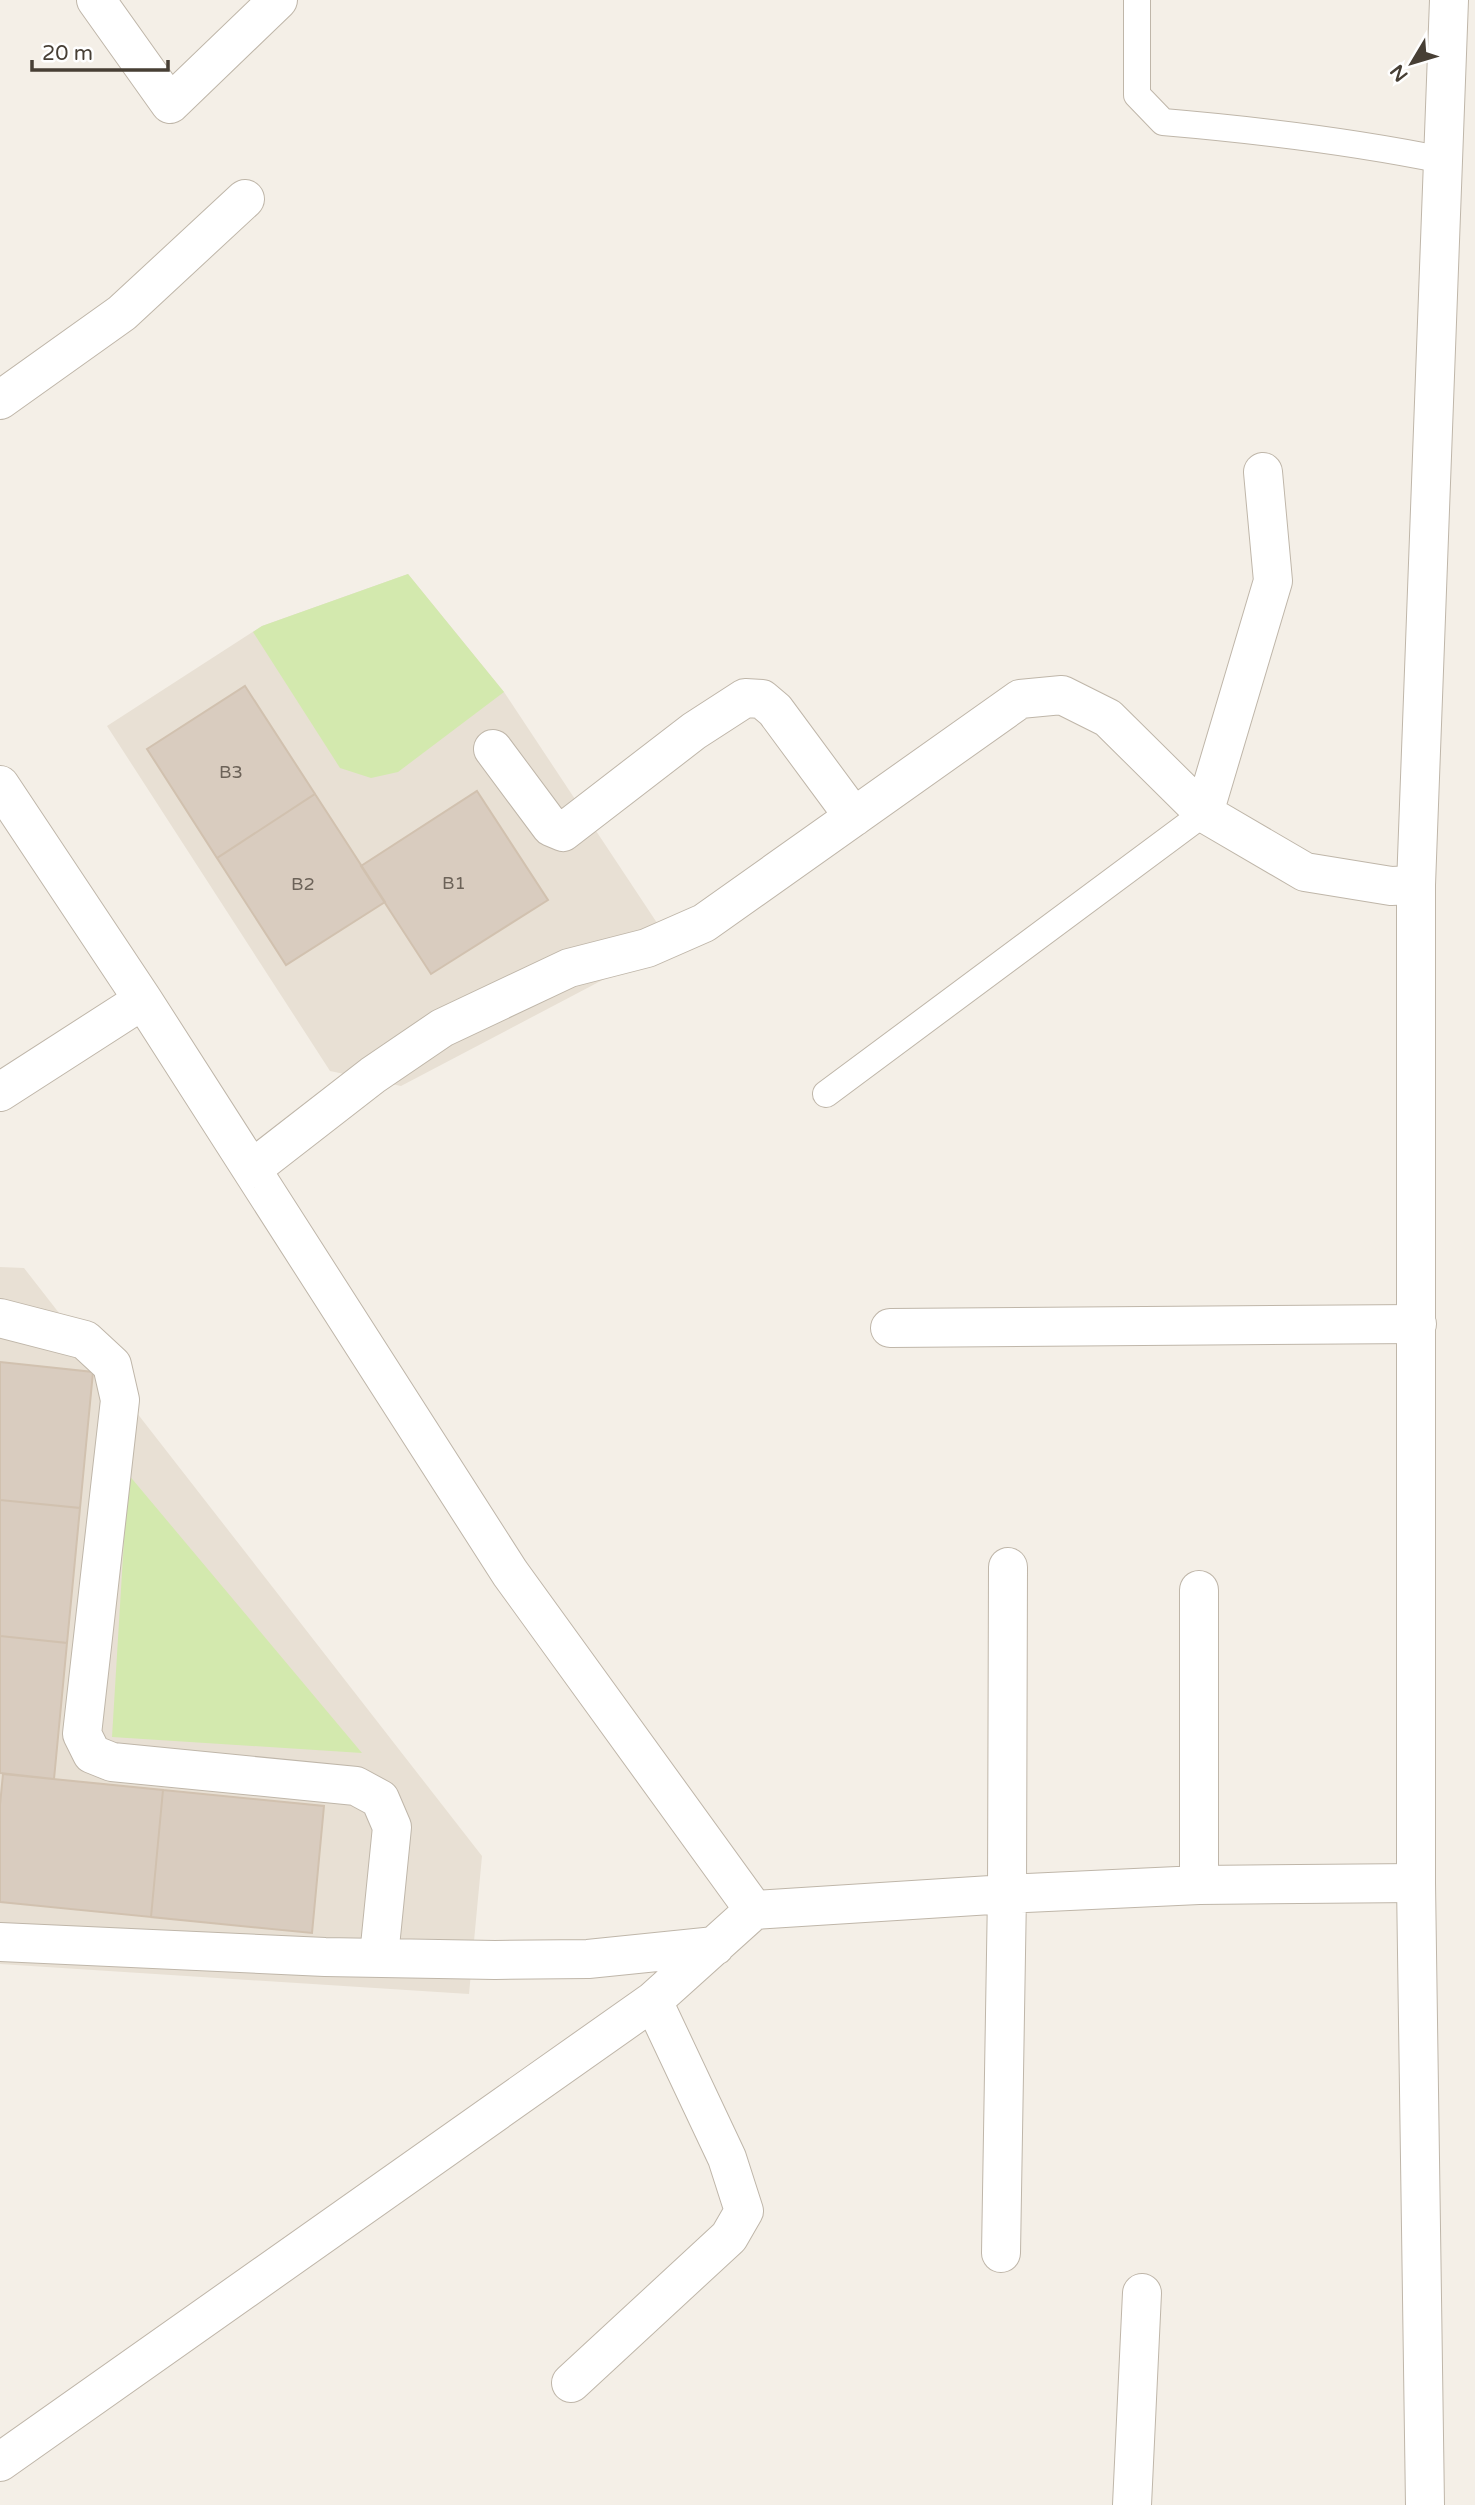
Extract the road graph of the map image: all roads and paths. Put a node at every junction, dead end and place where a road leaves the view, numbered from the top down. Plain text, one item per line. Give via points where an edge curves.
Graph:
1 (96, 0) edge
2 (278, 0) edge
3 (1137, 0) edge
4 (1449, 0) edge
5 (1443, 159) junction
6 (245, 199) dead end
7 (0, 400) edge
8 (1263, 472) dead end
9 (493, 750) dead end
10 (0, 785) edge
11 (1204, 813) junction
12 (854, 817) junction
13 (1416, 885) junction
14 (143, 1000) junction
15 (0, 1092) edge
16 (826, 1094) dead end
17 (252, 1169) junction
18 (0, 1318) edge
19 (1417, 1324) junction
20 (890, 1328) dead end
21 (1008, 1567) dead end
22 (1199, 1590) dead end
23 (1416, 1883) junction
24 (1199, 1885) junction
25 (1007, 1894) junction
26 (754, 1910) junction
27 (0, 1942) edge
28 (715, 1946) junction
29 (379, 1956) junction
30 (653, 2001) junction
31 (1001, 2252) dead end
32 (1142, 2293) dead end
33 (571, 2383) dead end
34 (0, 2462) edge
35 (1132, 2505) edge
36 (1424, 2505) edge

1 - 2 street via 170,104
3 - 5 lane via 1137,95 1163,122 1256,130
4 - 5 street
5 - 13 street
6 - 7 street via 122,313
8 - 11 street via 1273,581
9 - 12 street via 551,827 563,832 694,731 745,698 762,699
10 - 14 street
11 - 12 street via 1108,718 1062,695 1020,699
11 - 13 street via 1305,872 1391,886
11 - 16 lane
12 - 17 street via 704,923 647,948 569,968 442,1028
13 - 19 street
14 - 15 street
14 - 17 street
17 - 26 street via 510,1573
18 - 29 street via 85,1340 112,1365 120,1400 82,1734 92,1754 112,1762 356,1786 380,1799 392,1827
19 - 20 street
19 - 23 street
21 - 25 street
22 - 24 street
23 - 24 street
23 - 36 street
24 - 25 street
25 - 26 street
25 - 31 street
26 - 28 street
27 - 29 street
28 - 29 street via 588,1959
28 - 30 street
30 - 33 street via 727,2158 744,2211 729,2237
30 - 34 street
32 - 35 street

